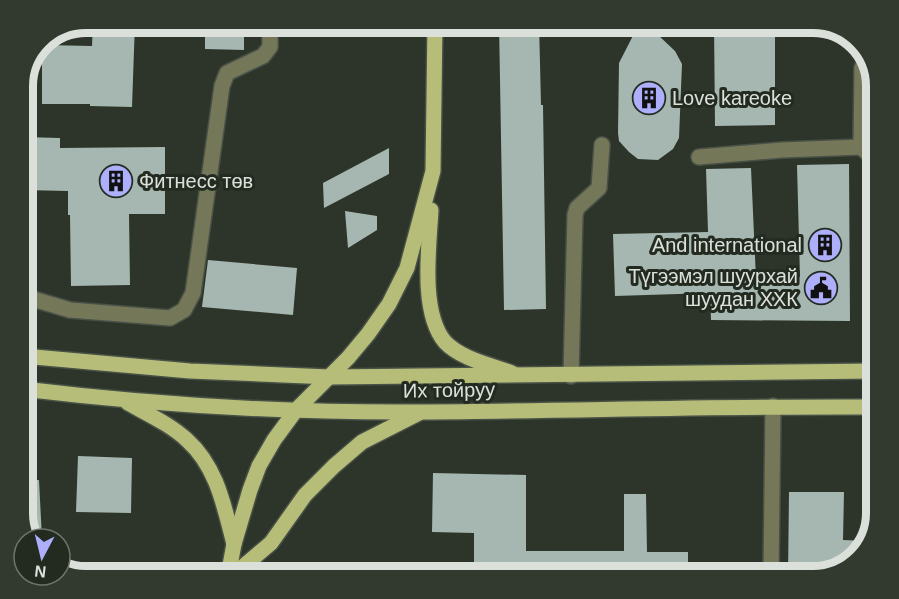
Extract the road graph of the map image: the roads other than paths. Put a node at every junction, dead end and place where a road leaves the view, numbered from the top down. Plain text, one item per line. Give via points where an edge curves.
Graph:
1 (270, 33) edge
2 (435, 33) edge
3 (862, 67) edge
4 (602, 145) dead end
5 (861, 147) junction
6 (866, 152) edge
7 (699, 157) dead end
8 (433, 171) junction
9 (33, 299) edge
10 (33, 357) edge
11 (866, 371) edge
12 (522, 376) junction
13 (571, 376) junction
14 (329, 377) junction
15 (33, 390) edge
16 (122, 400) junction
17 (773, 406) junction
18 (866, 407) edge
19 (296, 410) junction
20 (420, 412) junction
21 (234, 544) junction
22 (231, 566) edge
23 (242, 566) edge
24 (771, 566) edge

1 - 9 street via 270,47 263,56 227,73 222,86 193,293 184,310 170,318 70,310
2 - 8 main road
3 - 5 street
4 - 13 street via 599,188 577,208 575,215
5 - 6 street
5 - 7 street
8 - 12 main road via 429,305 436,328 446,343 466,356
8 - 14 main road via 407,268 389,304
10 - 14 main road, Их тойруу via 190,371
11 - 13 main road, Их тойруу
12 - 13 main road, Их тойруу
12 - 14 main road, Их тойруу
14 - 19 main road
15 - 16 main road, Их тойруу
16 - 19 main road, Их тойруу
16 - 21 main road via 187,439 205,460 219,487
17 - 18 main road, Их тойруу
17 - 20 main road, Их тойруу
17 - 24 street
19 - 20 main road, Их тойруу
19 - 21 main road via 259,466
20 - 23 main road via 362,442 334,466 305,495 271,543
21 - 22 main road

